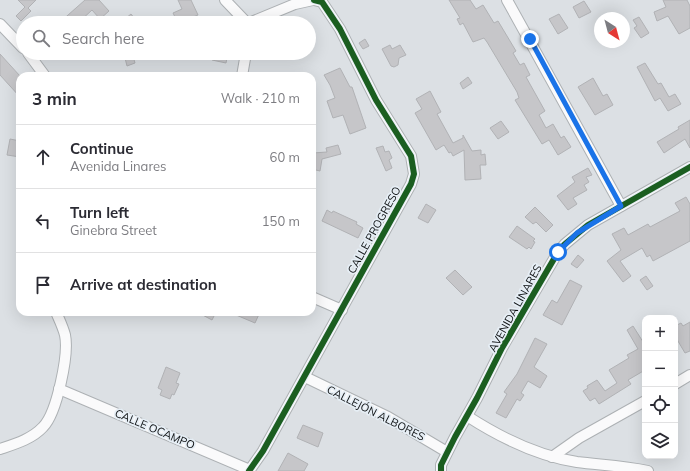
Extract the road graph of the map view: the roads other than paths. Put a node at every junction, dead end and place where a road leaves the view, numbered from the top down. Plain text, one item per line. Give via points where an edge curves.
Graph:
1 (225, 0) edge
2 (314, 0) edge
3 (507, 0) edge
4 (241, 16) edge
5 (265, 16) edge
6 (0, 24) edge
7 (16, 41) edge
8 (33, 60) edge
9 (245, 60) edge
10 (42, 72) edge
11 (243, 72) edge
12 (690, 167) edge
13 (621, 206) junction
14 (316, 299) edge
15 (342, 310) junction
16 (58, 316) edge
17 (690, 376) edge
18 (305, 377) junction
19 (678, 382) edge
20 (60, 389) junction
21 (642, 403) edge
22 (467, 416) junction
23 (0, 449) edge
24 (447, 452) junction
25 (552, 457) junction
26 (250, 470) edge
27 (442, 471) edge
28 (648, 471) edge

1 - 4 street, CALLE PROGRESO
2 - 5 street, CALLE PROGRESO via 295,4
2 - 15 street, CALLE PROGRESO via 322,2 340,29 376,100 411,156 414,174 411,184
3 - 13 street
6 - 7 street
8 - 10 street
9 - 11 street
12 - 13 street, AVENIDA LINARES
13 - 22 street, AVENIDA LINARES via 577,233 558,252 502,348
14 - 15 street
15 - 18 street, CALLE PROGRESO
16 - 20 street via 65,336
17 - 19 street
18 - 24 street, CALLEJÓN ALBORES via 388,417
18 - 26 street, CALLE PROGRESO
20 - 23 street via 44,426 31,437
20 - 26 street, CALLE OCAMPO
21 - 25 street
22 - 24 street, AVENIDA LINARES
22 - 25 street via 509,440
24 - 27 street, AVENIDA LINARES via 441,465
25 - 28 street

